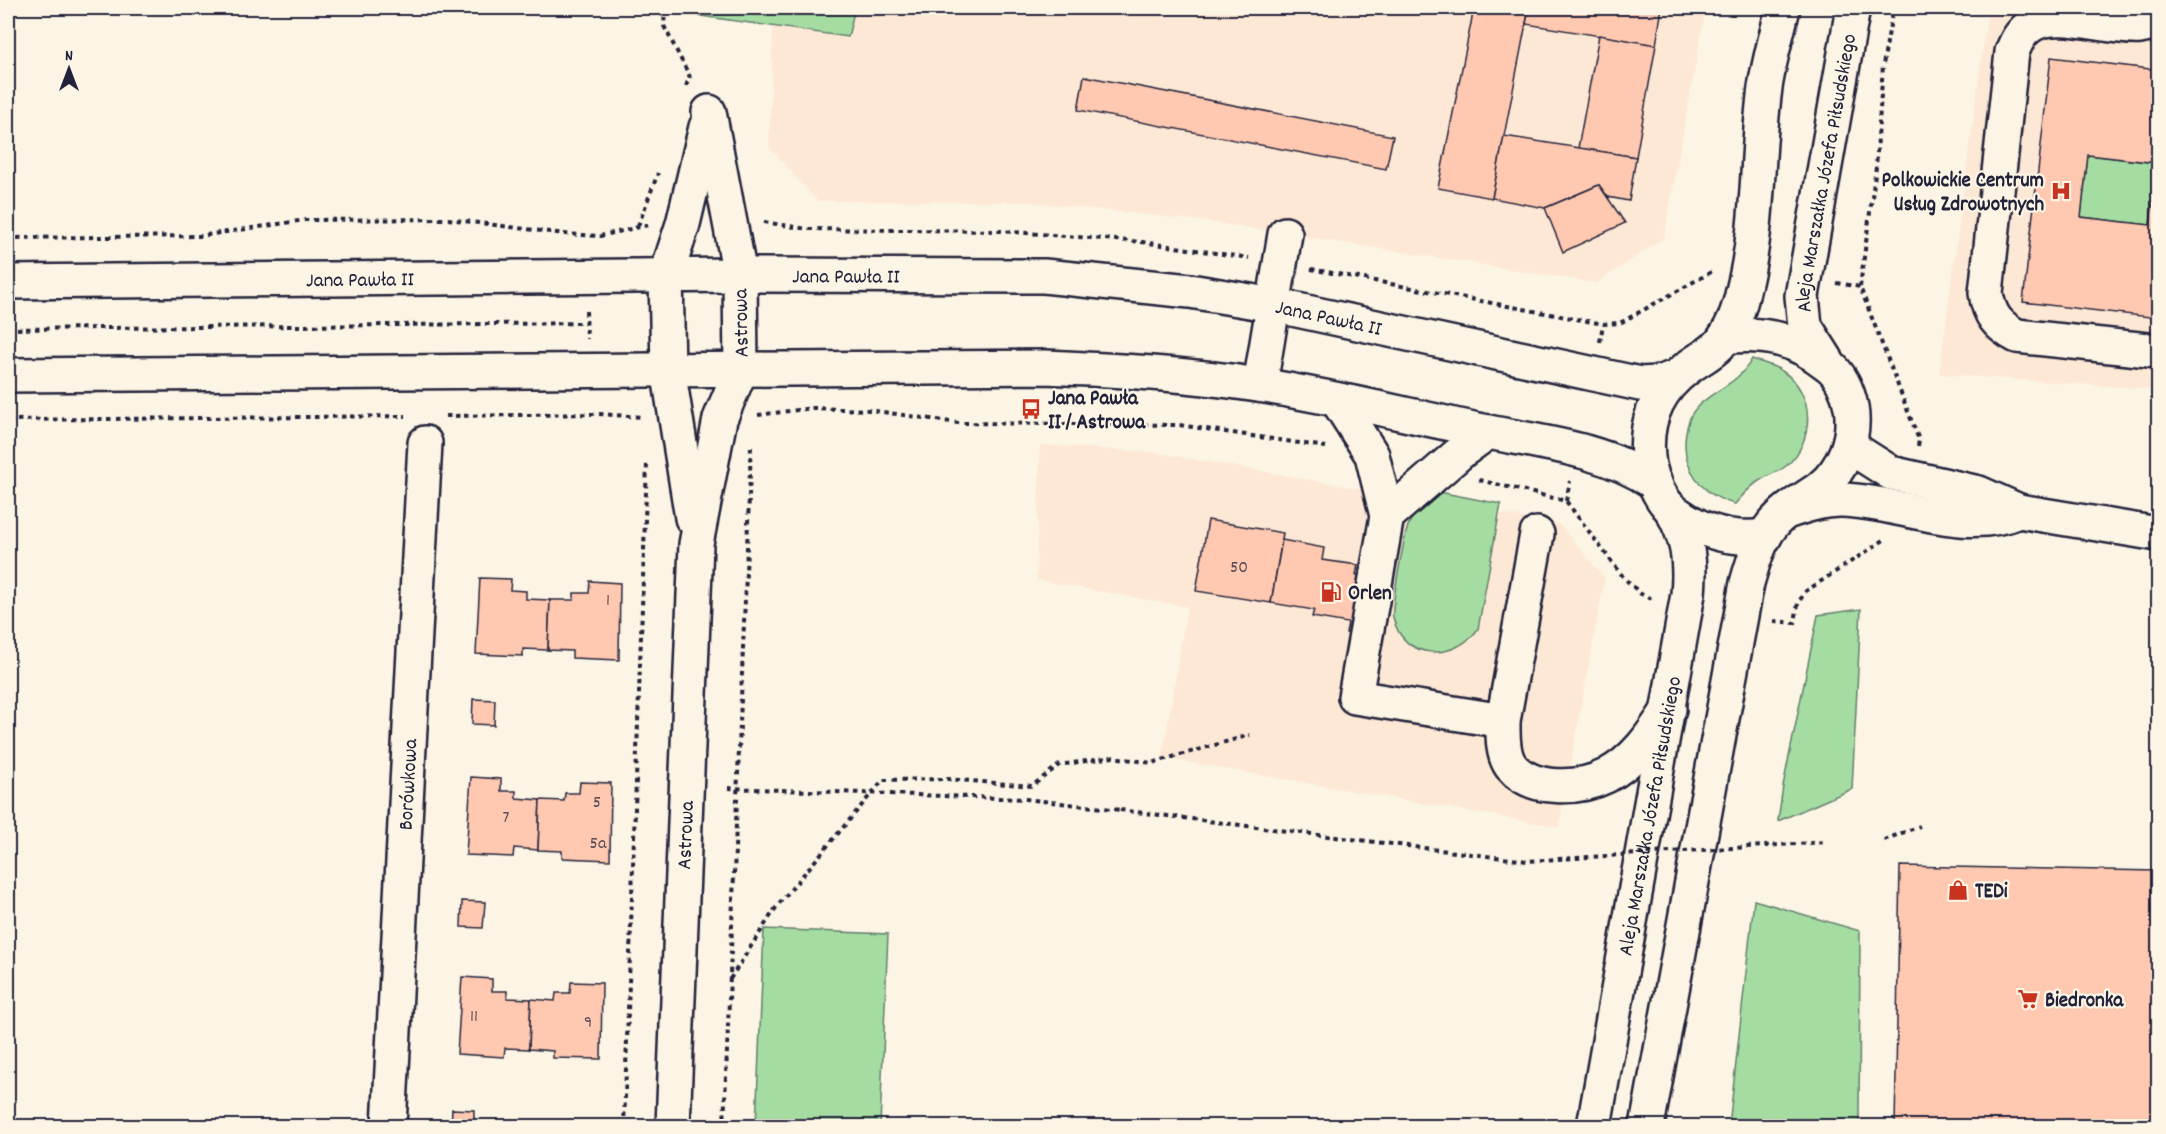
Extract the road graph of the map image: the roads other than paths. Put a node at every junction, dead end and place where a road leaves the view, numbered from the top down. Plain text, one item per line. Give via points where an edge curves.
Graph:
1 (1783, 8) edge
2 (1853, 8) edge
3 (2158, 22) edge
4 (1286, 234) dead end
5 (740, 275) junction
6 (666, 276) junction
7 (8, 282) edge
8 (1274, 305) junction
9 (1725, 337) junction
10 (2158, 351) edge
11 (1833, 368) junction
12 (668, 369) junction
13 (741, 369) junction
14 (8, 375) edge
15 (1673, 378) junction
16 (1260, 386) junction
17 (1337, 400) junction
18 (1488, 432) junction
19 (1850, 442) junction
20 (425, 443) dead end
21 (1663, 496) junction
22 (2019, 511) junction
23 (1387, 516) junction
24 (1775, 524) junction
25 (1537, 534) dead end
26 (2158, 534) edge
27 (696, 544) junction
28 (1669, 709) junction
29 (1503, 721) junction
30 (388, 1126) edge
31 (673, 1126) edge
32 (1594, 1126) edge
33 (1647, 1126) edge

1 - 9 street via 1766,86 1749,270
2 - 11 street, Aleja Marszałka Józefa Piłsudskiego via 1802,296 1805,326
3 - 10 street via 2140,27 2042,21 2018,38 2012,52 1986,293 1993,316 2003,328 2018,336
4 - 8 street
5 - 6 street, Jana Pawła II
5 - 6 street, Astrowa via 709,112 683,225
5 - 8 street, Jana Pawła II via 1044,276 1190,291
5 - 13 street, Astrowa
6 - 7 street, Jana Pawła II
6 - 12 street, Astrowa
8 - 15 street, Jana Pawła II via 1640,384
8 - 16 street
9 - 11 street via 1778,338 1810,350
9 - 15 street via 1710,353
11 - 19 street via 1850,401
12 - 13 street
12 - 14 street
12 - 27 street, Astrowa
13 - 16 street via 1045,367 1133,371
13 - 27 street, Astrowa via 720,419
15 - 21 street via 1655,405 1647,436 1650,471
16 - 17 street
17 - 18 street
17 - 23 street via 1372,455
18 - 21 street via 1618,463
18 - 23 street
19 - 22 street via 1864,457 1891,473 1979,493
19 - 24 street via 1833,474
20 - 30 street, Borówkowa
21 - 24 street via 1701,529 1713,533 1743,538
21 - 28 street, Aleja Marszałka Józefa Piłsudskiego via 1687,543 1690,576
22 - 24 street via 1993,519 1969,519 1842,500 1812,504
22 - 26 street
23 - 29 street via 1355,697
24 - 33 street via 1752,566 1743,605
25 - 29 street
27 - 31 street, Astrowa
28 - 29 street via 1633,757 1606,776 1578,785 1528,780 1510,765 1503,744
28 - 32 street, Aleja Marszałka Józefa Piłsudskiego

